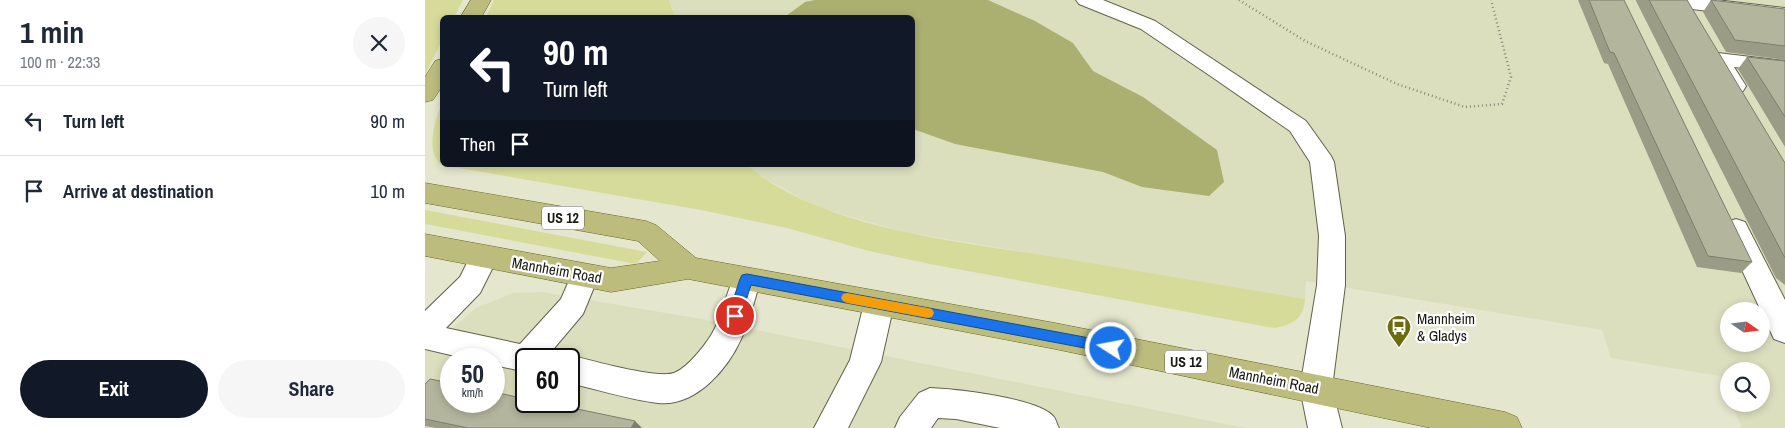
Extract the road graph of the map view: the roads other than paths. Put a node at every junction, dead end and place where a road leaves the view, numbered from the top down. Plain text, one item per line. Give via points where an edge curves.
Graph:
1 (481, 0) edge
2 (1086, 0) edge
3 (1676, 1) edge
4 (1785, 14) edge
5 (472, 15) edge
6 (1709, 43) junction
7 (1785, 67) edge
8 (440, 71) edge
9 (425, 95) edge
10 (1747, 107) edge
11 (425, 193) edge
12 (1727, 211) edge
13 (425, 245) edge
14 (484, 257) junction
15 (689, 268) junction
16 (585, 275) junction
17 (747, 279) junction
18 (879, 304) junction
19 (425, 330) edge
20 (1785, 330) edge
21 (425, 336) edge
22 (536, 348) edge
23 (515, 356) edge
24 (580, 371) edge
25 (1316, 388) junction
26 (831, 428) edge
27 (912, 428) edge
28 (919, 428) edge
29 (995, 428) edge
30 (1042, 428) edge
31 (1325, 428) edge
32 (1502, 428) edge

1 - 5 main road
2 - 25 street via 1148,25 1244,88 1298,126 1323,162 1333,236 1331,285
3 - 4 street
3 - 6 street
6 - 7 lane
6 - 10 lane
8 - 9 main road
11 - 15 main road, Mannheim Road / US 12 via 646,232
12 - 20 street
13 - 14 main road, Mannheim Road / US 12
14 - 16 main road, Mannheim Road / US 12
14 - 19 street via 470,285
15 - 16 main road, Mannheim Road / US 12 via 611,280
15 - 17 main road, Mannheim Road / US 12
16 - 22 street via 573,306
17 - 18 main road, Mannheim Road / US 12
17 - 24 street via 729,335 707,365 682,386 659,389
18 - 25 main road, Mannheim Road / US 12
18 - 26 street via 865,362
21 - 23 street
25 - 31 street
25 - 32 main road, Mannheim Road / US 12
27 - 30 street via 930,403 956,404 1029,419
28 - 29 street via 937,417

